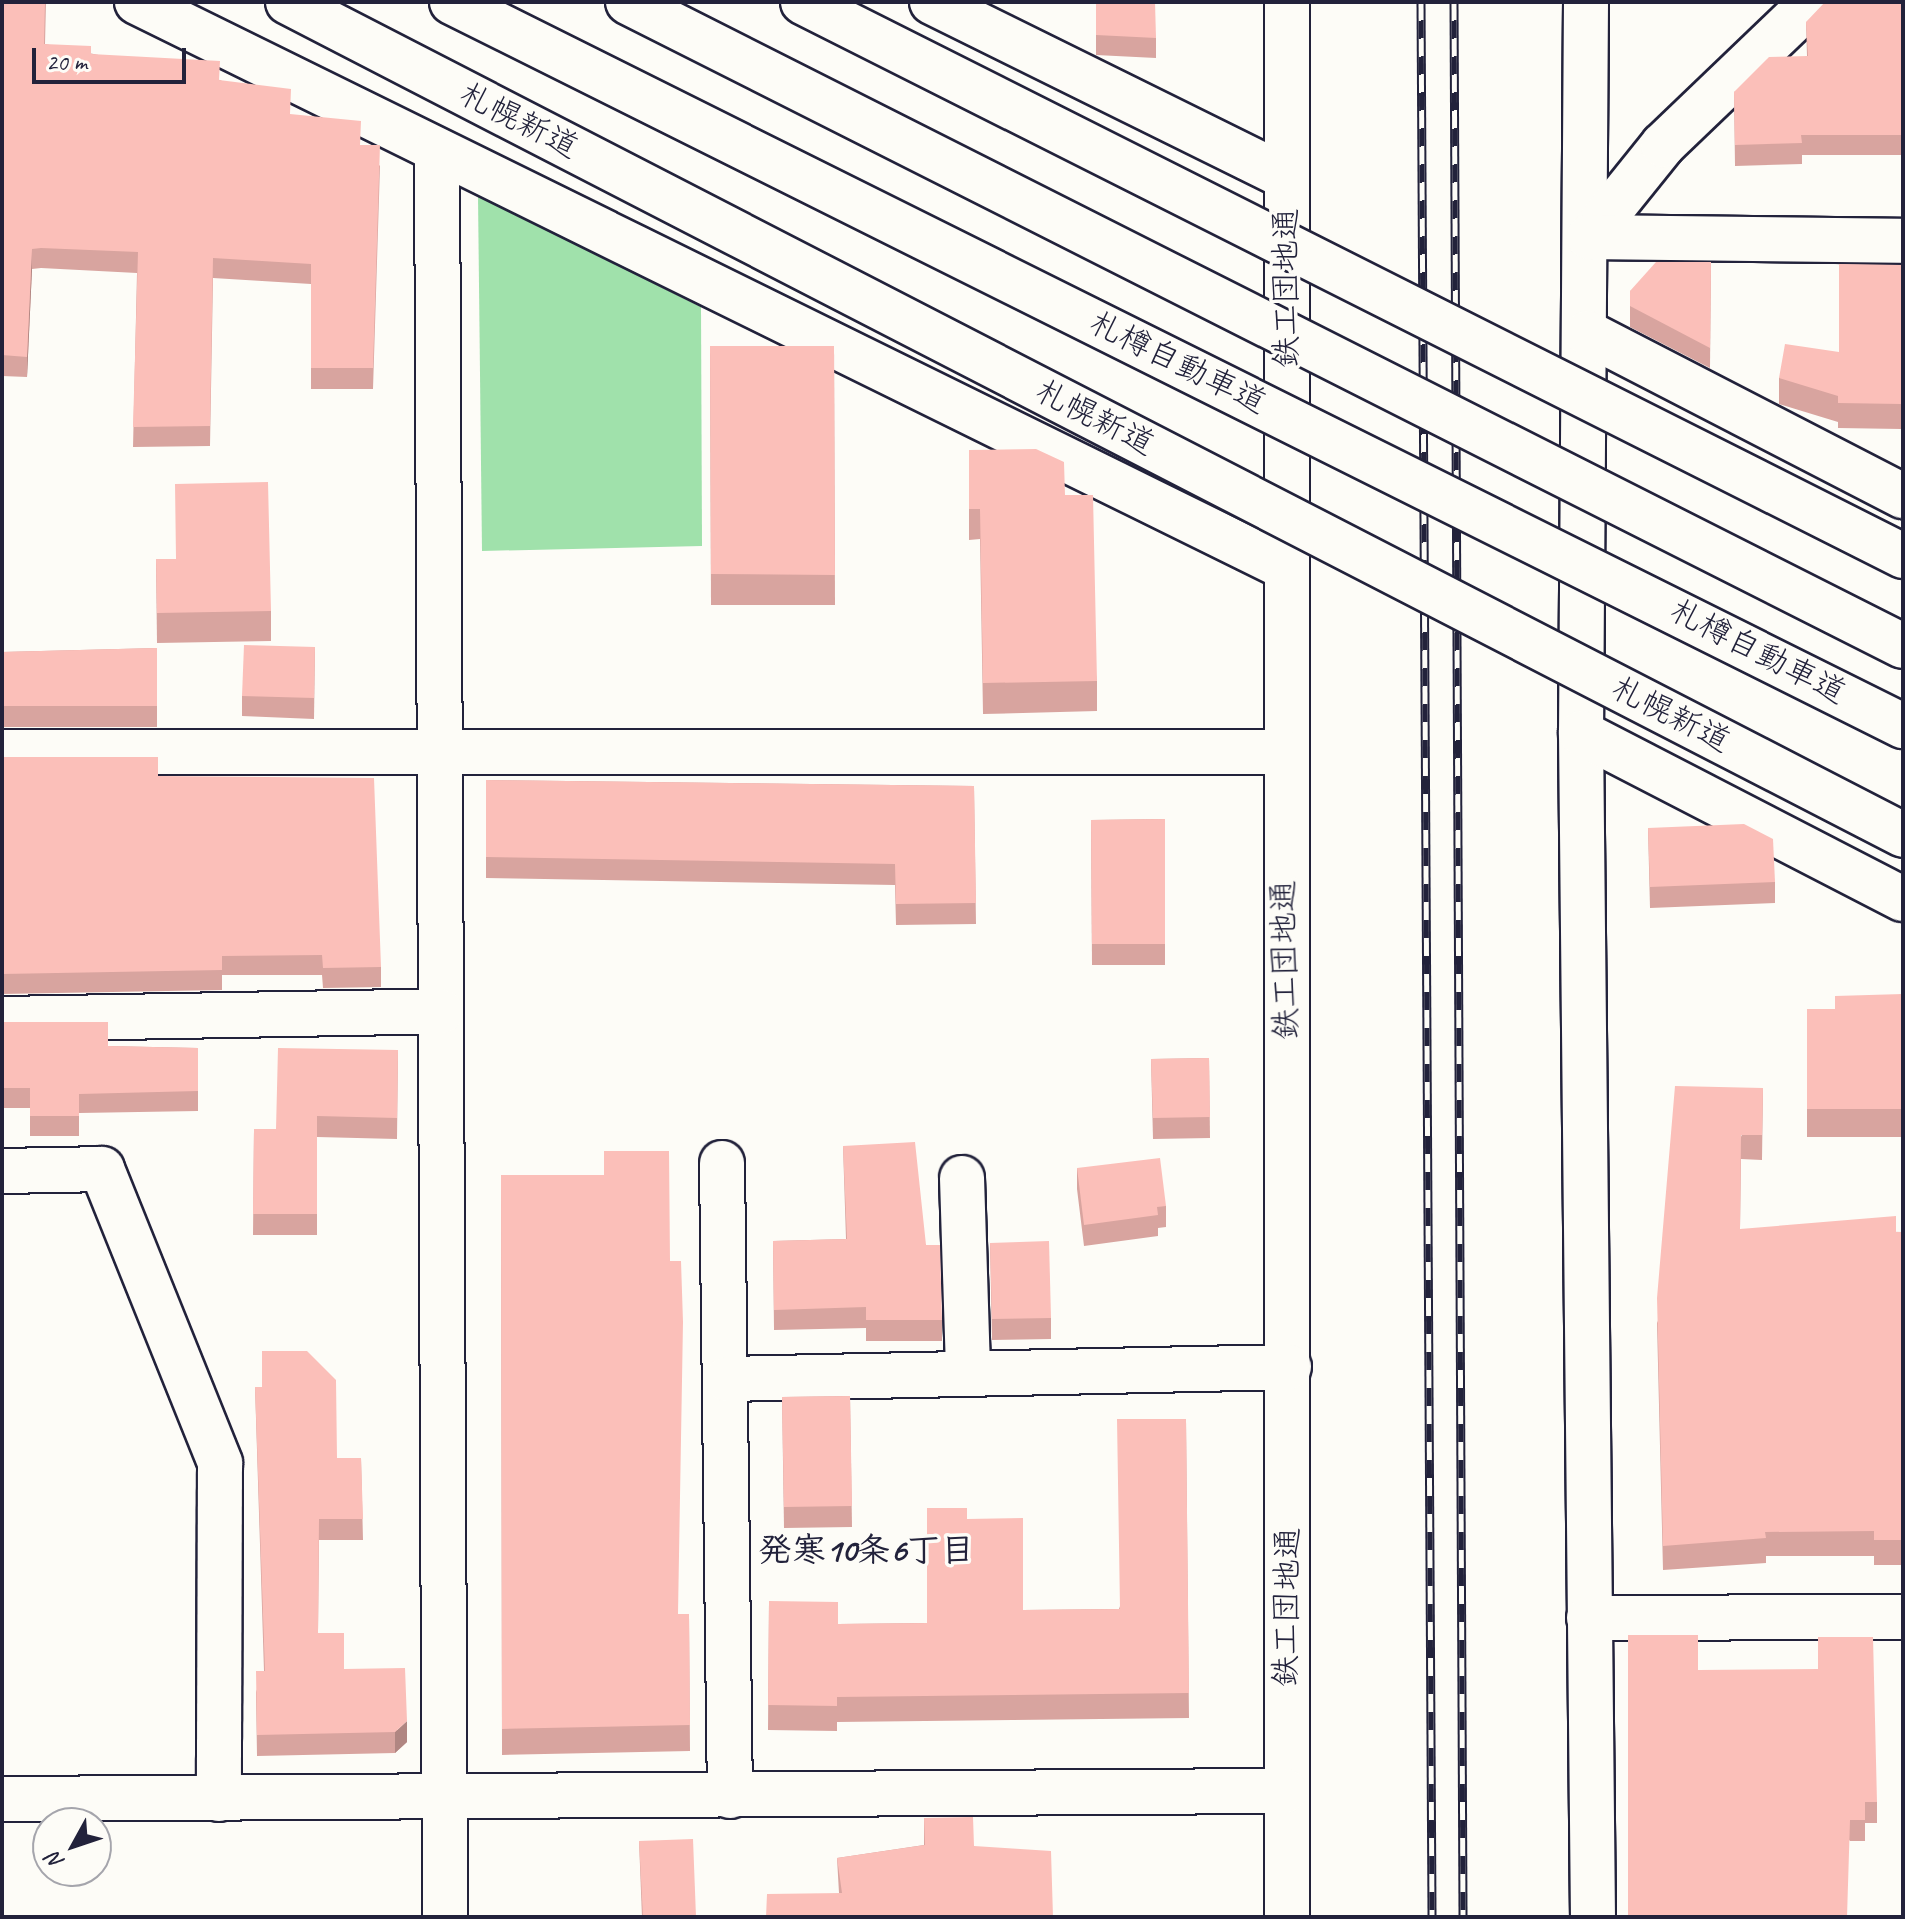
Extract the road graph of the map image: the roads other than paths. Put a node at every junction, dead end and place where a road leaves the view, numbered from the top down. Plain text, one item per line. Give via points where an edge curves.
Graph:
1 (137, 2) edge
2 (288, 2) edge
3 (452, 2) edge
4 (628, 2) edge
5 (803, 2) edge
6 (932, 2) edge
7 (1287, 2) edge
8 (1586, 2) edge
9 (1812, 2) edge
10 (437, 151) junction
11 (1286, 177) junction
12 (1589, 237) junction
13 (1903, 241) edge
14 (1587, 333) junction
15 (1903, 496) edge
16 (1903, 556) edge
17 (1284, 567) junction
18 (1903, 646) edge
19 (1903, 726) edge
20 (1581, 733) junction
21 (440, 750) junction
22 (2, 752) edge
23 (1283, 752) junction
24 (1903, 835) edge
25 (1903, 899) edge
26 (441, 1011) junction
27 (2, 1019) edge
28 (722, 1163) dead end
29 (2, 1171) edge
30 (962, 1178) dead end
31 (1289, 1367) junction
32 (968, 1374) junction
33 (727, 1379) junction
34 (1903, 1617) edge
35 (1589, 1618) junction
36 (1285, 1791) junction
37 (730, 1796) junction
38 (2, 1799) edge
39 (219, 1799) junction
40 (445, 1799) junction
41 (445, 1917) edge
42 (1287, 1917) edge
43 (1593, 1917) edge

1 - 10 main road
2 - 24 main road, 札幌新道, bridge
3 - 19 main road, 札樽自動車道, bridge
4 - 18 main road, bridge
5 - 16 main road, bridge
6 - 11 main road
7 - 11 main road, 鉄工団地通
8 - 12 main road
9 - 12 main road via 1663,145
10 - 17 main road
10 - 21 main road
11 - 17 main road, 鉄工団地通
12 - 13 main road
12 - 14 main road
14 - 15 main road
14 - 20 main road
17 - 23 main road, 鉄工団地通
20 - 25 main road
20 - 35 main road
21 - 22 main road
21 - 23 main road
21 - 26 main road
23 - 31 main road, 鉄工団地通
26 - 27 main road
26 - 40 main road
28 - 33 main road
29 - 39 main road via 102,1169 220,1463
30 - 32 main road
31 - 32 main road
31 - 36 main road, 鉄工団地通
32 - 33 main road
33 - 37 main road
34 - 35 main road
35 - 43 main road
36 - 37 main road
36 - 42 main road, 鉄工団地通
37 - 40 main road
38 - 39 main road
39 - 40 main road
40 - 41 main road

